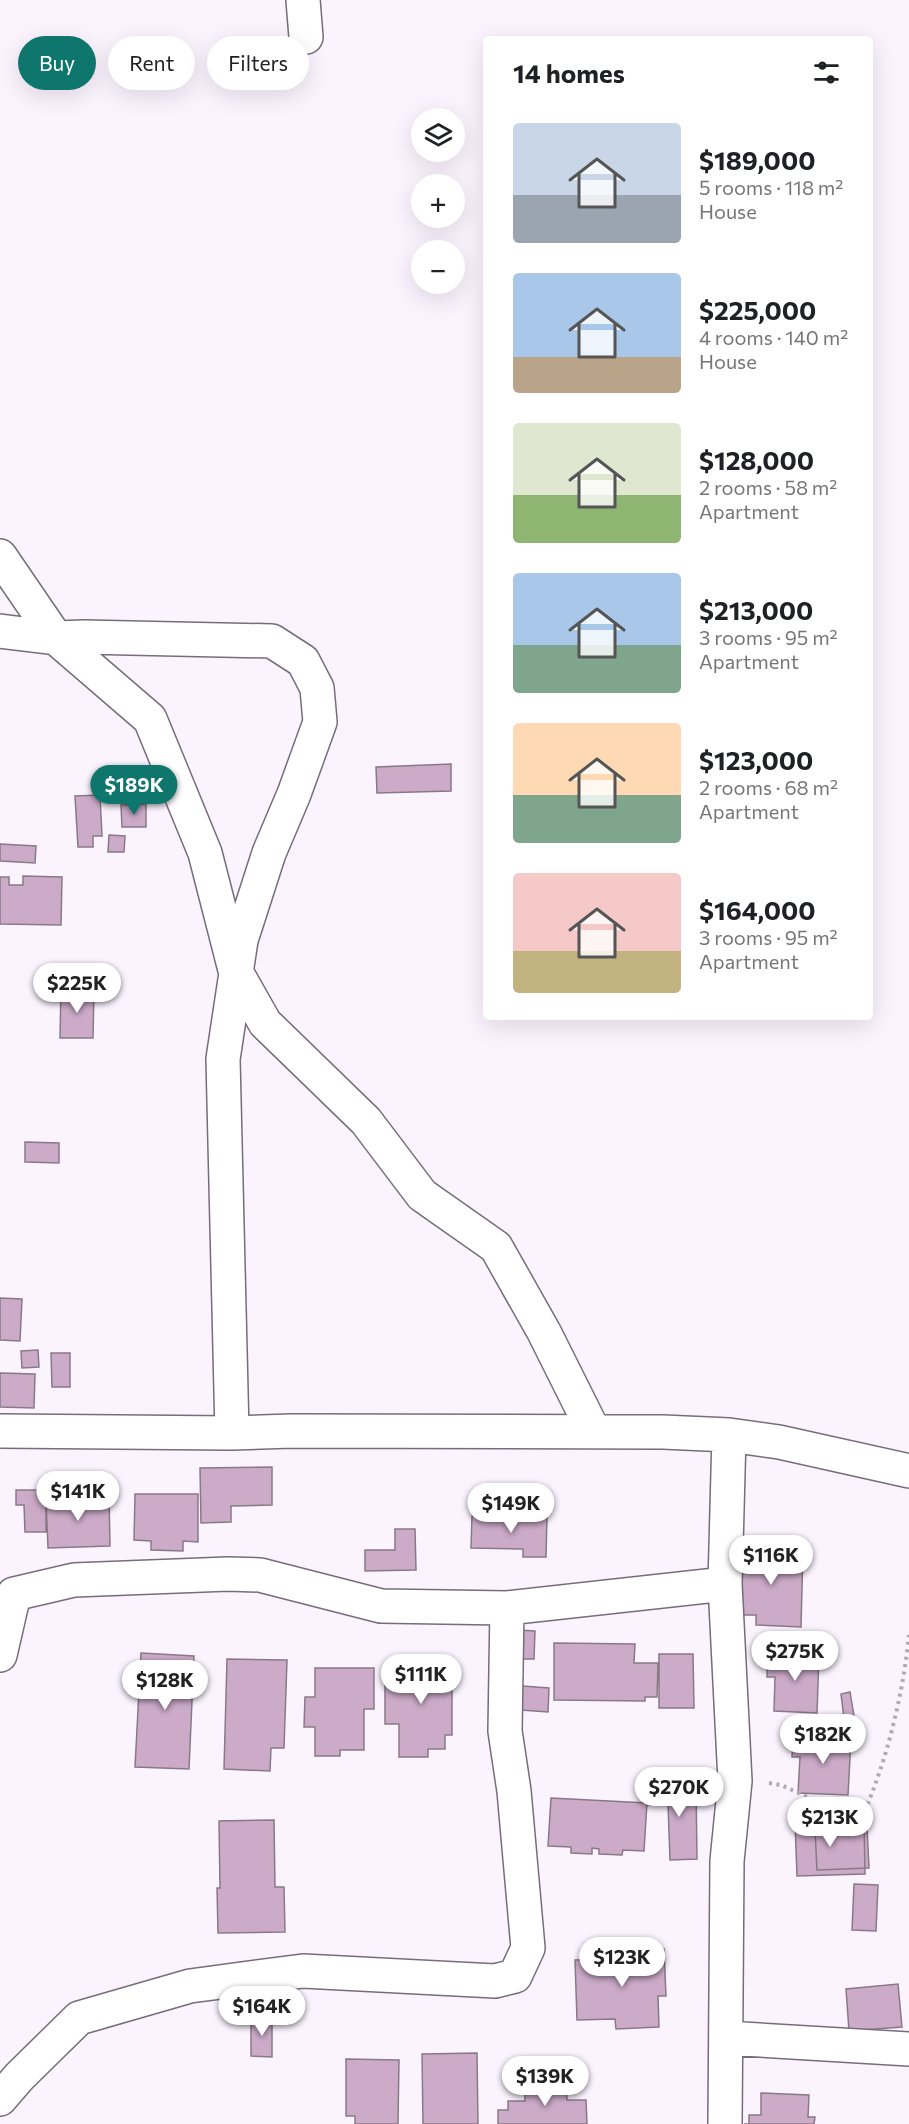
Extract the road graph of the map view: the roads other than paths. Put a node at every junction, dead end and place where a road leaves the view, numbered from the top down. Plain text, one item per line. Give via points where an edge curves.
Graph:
1 (303, 0) edge
2 (306, 36) edge
3 (0, 556) edge
4 (0, 631) edge
5 (56, 638) junction
6 (235, 970) junction
7 (0, 1431) edge
8 (594, 1432) junction
9 (232, 1433) junction
10 (729, 1435) junction
11 (909, 1471) edge
12 (725, 1584) junction
13 (507, 1608) junction
14 (0, 1655) edge
15 (726, 2038) junction
16 (909, 2049) edge
17 (0, 2099) edge
18 (725, 2124) edge

1 - 2 street
3 - 5 street
4 - 5 street
5 - 6 street via 150,719 205,853
5 - 6 street via 272,641 303,661 317,688 320,722 269,853
6 - 8 street via 265,1023 366,1122 422,1195 496,1247
6 - 9 street via 223,1059
7 - 9 street
8 - 9 street
8 - 10 street
10 - 11 street
10 - 12 street
12 - 13 street
12 - 15 street via 735,1781 727,1861
13 - 14 street via 381,1606 260,1575 74,1580 14,1594
13 - 17 street via 505,1731 528,1948 515,1976 495,1981 303,1971 190,1986 79,2018
15 - 16 street
15 - 18 street

